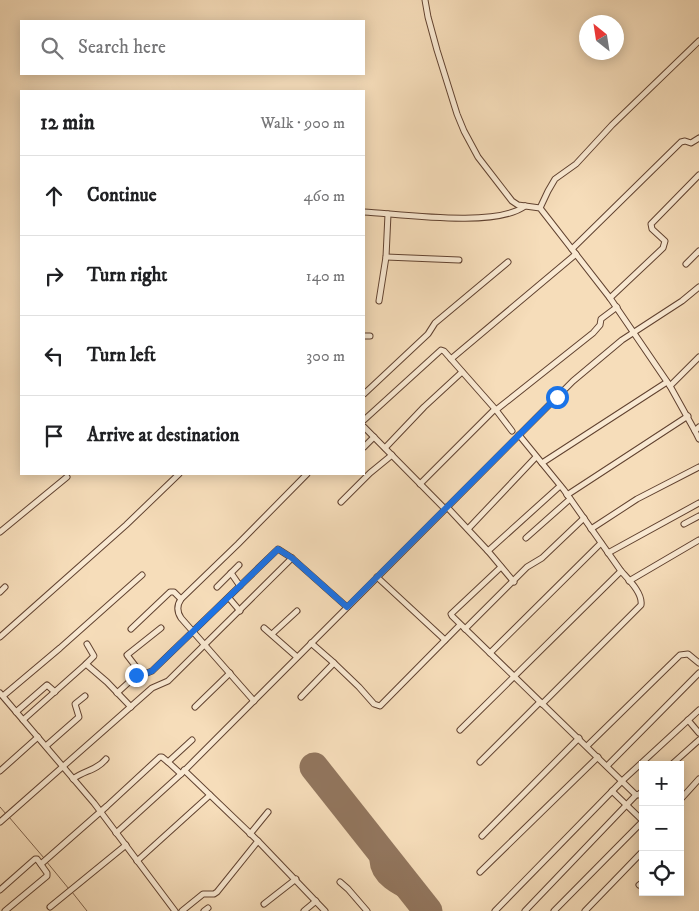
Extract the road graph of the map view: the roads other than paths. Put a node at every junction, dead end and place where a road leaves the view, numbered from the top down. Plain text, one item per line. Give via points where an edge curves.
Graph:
1 (425, 0) edge
2 (699, 41) edge
3 (699, 138) edge
4 (699, 175) edge
5 (525, 206) junction
6 (540, 208) junction
7 (365, 212) edge
8 (388, 214) junction
9 (574, 251) junction
10 (699, 251) edge
11 (386, 256) junction
12 (459, 260) dead end
13 (508, 262) dead end
14 (686, 264) dead end
15 (699, 287) edge
16 (610, 298) junction
17 (380, 301) dead end
18 (617, 307) junction
19 (633, 332) junction
20 (699, 357) edge
21 (451, 359) junction
22 (462, 372) junction
23 (669, 384) junction
24 (365, 393) edge
25 (496, 410) junction
26 (688, 416) junction
27 (365, 419) edge
28 (365, 428) edge
29 (697, 429) edge
30 (515, 433) junction
31 (374, 436) junction
32 (699, 438) edge
33 (365, 446) edge
34 (385, 448) junction
35 (392, 455) junction
36 (536, 457) junction
37 (542, 463) junction
38 (699, 467) edge
39 (178, 475) edge
40 (306, 475) edge
41 (67, 477) dead end
42 (420, 484) junction
43 (560, 486) junction
44 (569, 497) junction
45 (341, 502) dead end
46 (699, 503) edge
47 (446, 508) junction
48 (699, 516) edge
49 (584, 518) junction
50 (684, 524) dead end
51 (468, 529) junction
52 (591, 529) junction
53 (0, 532) edge
54 (526, 538) dead end
55 (699, 540) edge
56 (601, 543) junction
57 (488, 551) junction
58 (608, 553) junction
59 (292, 558) junction
60 (239, 565) dead end
61 (501, 567) junction
62 (620, 570) junction
63 (231, 573) junction
64 (142, 575) dead end
65 (377, 577) junction
66 (629, 581) junction
67 (514, 582) junction
68 (240, 586) junction
69 (5, 587) dead end
70 (217, 587) dead end
71 (0, 592) edge
72 (229, 598) junction
73 (181, 599) junction
74 (347, 607) junction
75 (240, 611) junction
76 (297, 611) dead end
77 (460, 627) junction
78 (161, 628) dead end
79 (264, 628) dead end
80 (131, 630) dead end
81 (194, 632) junction
82 (272, 634) junction
83 (0, 637) edge
84 (445, 640) junction
85 (311, 643) junction
86 (87, 644) dead end
87 (205, 645) junction
88 (490, 653) junction
89 (297, 657) junction
90 (334, 663) junction
91 (699, 663) edge
92 (86, 664) junction
93 (140, 672) junction
94 (230, 673) junction
95 (699, 673) edge
96 (514, 677) junction
97 (55, 692) junction
98 (117, 693) junction
99 (1, 695) edge
100 (85, 696) dead end
101 (301, 697) dead end
102 (254, 701) junction
103 (539, 704) junction
104 (131, 707) junction
105 (195, 707) dead end
106 (699, 710) edge
107 (16, 712) junction
108 (23, 720) junction
109 (688, 720) junction
110 (460, 730) dead end
111 (699, 733) edge
112 (38, 737) junction
113 (579, 738) junction
114 (192, 740) dead end
115 (699, 740) edge
116 (46, 746) junction
117 (587, 746) junction
118 (106, 759) dead end
119 (595, 759) junction
120 (676, 761) edge
121 (168, 762) junction
122 (480, 762) dead end
123 (63, 766) junction
124 (607, 766) junction
125 (0, 771) edge
126 (182, 772) junction
127 (74, 779) junction
128 (699, 779) edge
129 (622, 781) junction
130 (612, 791) junction
131 (639, 793) edge
132 (210, 795) junction
133 (636, 795) junction
134 (684, 796) edge
135 (627, 806) junction
136 (100, 812) junction
137 (268, 812) dead end
138 (639, 817) edge
139 (0, 822) edge
140 (639, 825) edge
141 (116, 833) junction
142 (250, 834) junction
143 (482, 836) dead end
144 (258, 841) junction
145 (126, 845) junction
146 (639, 855) edge
147 (44, 861) junction
148 (137, 861) junction
149 (480, 872) dead end
150 (296, 878) junction
151 (340, 882) dead end
152 (0, 890) edge
153 (316, 901) junction
154 (264, 904) dead end
155 (50, 907) dead end
156 (6, 911) edge
157 (175, 911) edge
158 (182, 911) edge
159 (304, 911) edge
160 (325, 911) edge
161 (367, 911) edge
162 (495, 911) edge
163 (524, 911) edge
164 (554, 911) edge
165 (585, 911) edge

1 - 5 street via 464,131 478,157 507,196 518,205
2 - 6 street via 576,164 555,179
3 - 9 street via 691,143 681,142
4 - 16 street via 651,224 665,241 663,248
5 - 6 street
5 - 8 street via 486,219
6 - 9 street
7 - 8 street
8 - 11 street
9 - 16 street
9 - 21 street
10 - 14 street
11 - 12 street
11 - 17 street
13 - 24 street via 435,323 428,334
15 - 19 street
16 - 18 street
18 - 19 street
18 - 25 street via 602,319 593,333
19 - 23 street
19 - 30 street
20 - 23 street
21 - 22 street
21 - 27 street via 444,351 438,351
22 - 25 street
22 - 34 street
23 - 26 street
23 - 37 street
25 - 30 street
25 - 42 street
26 - 29 street
26 - 44 street
28 - 31 street
29 - 32 street
30 - 36 street
30 - 47 street
31 - 33 street
31 - 34 street
34 - 35 street
35 - 42 street
35 - 45 street
36 - 37 street
36 - 51 street
37 - 43 street
38 - 52 street via 637,499
39 - 83 street
40 - 73 street
41 - 53 street
42 - 47 street
43 - 44 street
43 - 57 street
44 - 49 street
44 - 54 street
46 - 58 street
47 - 51 street
47 - 65 street
48 - 50 street
49 - 52 street
49 - 67 street
51 - 57 street
52 - 56 street
55 - 66 street
56 - 58 street
56 - 88 street
57 - 61 street
58 - 62 street
59 - 68 street via 276,550
59 - 74 street
59 - 75 street
60 - 63 street
61 - 67 street
61 - 77 street via 451,614
62 - 66 street
62 - 96 street
63 - 68 street
63 - 70 street
64 - 99 street
65 - 74 street
65 - 84 street
66 - 103 street via 642,600 641,605
67 - 77 street
68 - 72 street
69 - 71 street
72 - 75 street
72 - 81 street
73 - 80 street via 170,592
73 - 81 street via 178,615
74 - 85 street
75 - 87 street
76 - 82 street
77 - 84 street
77 - 88 street
78 - 93 street via 128,655
79 - 82 street
81 - 87 street
81 - 93 street via 152,671
82 - 89 street
84 - 90 street via 380,706 374,704
85 - 89 street
85 - 90 street
86 - 92 street via 94,656
87 - 94 street
87 - 104 street via 168,681 155,686
88 - 96 street
89 - 102 street
90 - 101 street
91 - 117 street via 688,654 680,655
92 - 97 street
92 - 98 street
93 - 98 street
94 - 102 street
94 - 105 street
95 - 124 street
96 - 103 street
96 - 110 street
97 - 107 street via 48,685
97 - 108 street
98 - 104 street
99 - 107 street
100 - 116 street via 75,704 79,717
102 - 126 street
103 - 113 street
103 - 122 street
104 - 123 street
106 - 109 street
107 - 108 street
108 - 112 street
109 - 111 street
109 - 129 street
112 - 116 street
112 - 125 street
113 - 117 street
113 - 143 street
114 - 121 street
115 - 120 street
116 - 123 street
117 - 119 street
118 - 127 street via 98,767
119 - 124 street
119 - 149 street
121 - 126 street
121 - 136 street via 160,757
123 - 127 street
123 - 139 street
124 - 129 street
126 - 132 street
126 - 141 street
127 - 136 street
128 - 134 street
129 - 130 street
129 - 133 street
130 - 135 street
130 - 162 street
131 - 133 street
132 - 142 street
132 - 148 street
133 - 135 street
135 - 138 street
135 - 163 street
136 - 141 street
136 - 147 street
137 - 142 street
140 - 164 street
141 - 145 street
142 - 144 street
144 - 150 street
144 - 158 street via 218,892 203,894
145 - 148 street
145 - 155 street
146 - 165 street
147 - 152 street via 35,858
147 - 156 street via 47,876
148 - 157 street
150 - 153 street
150 - 154 street
151 - 161 street
153 - 159 street
153 - 160 street

